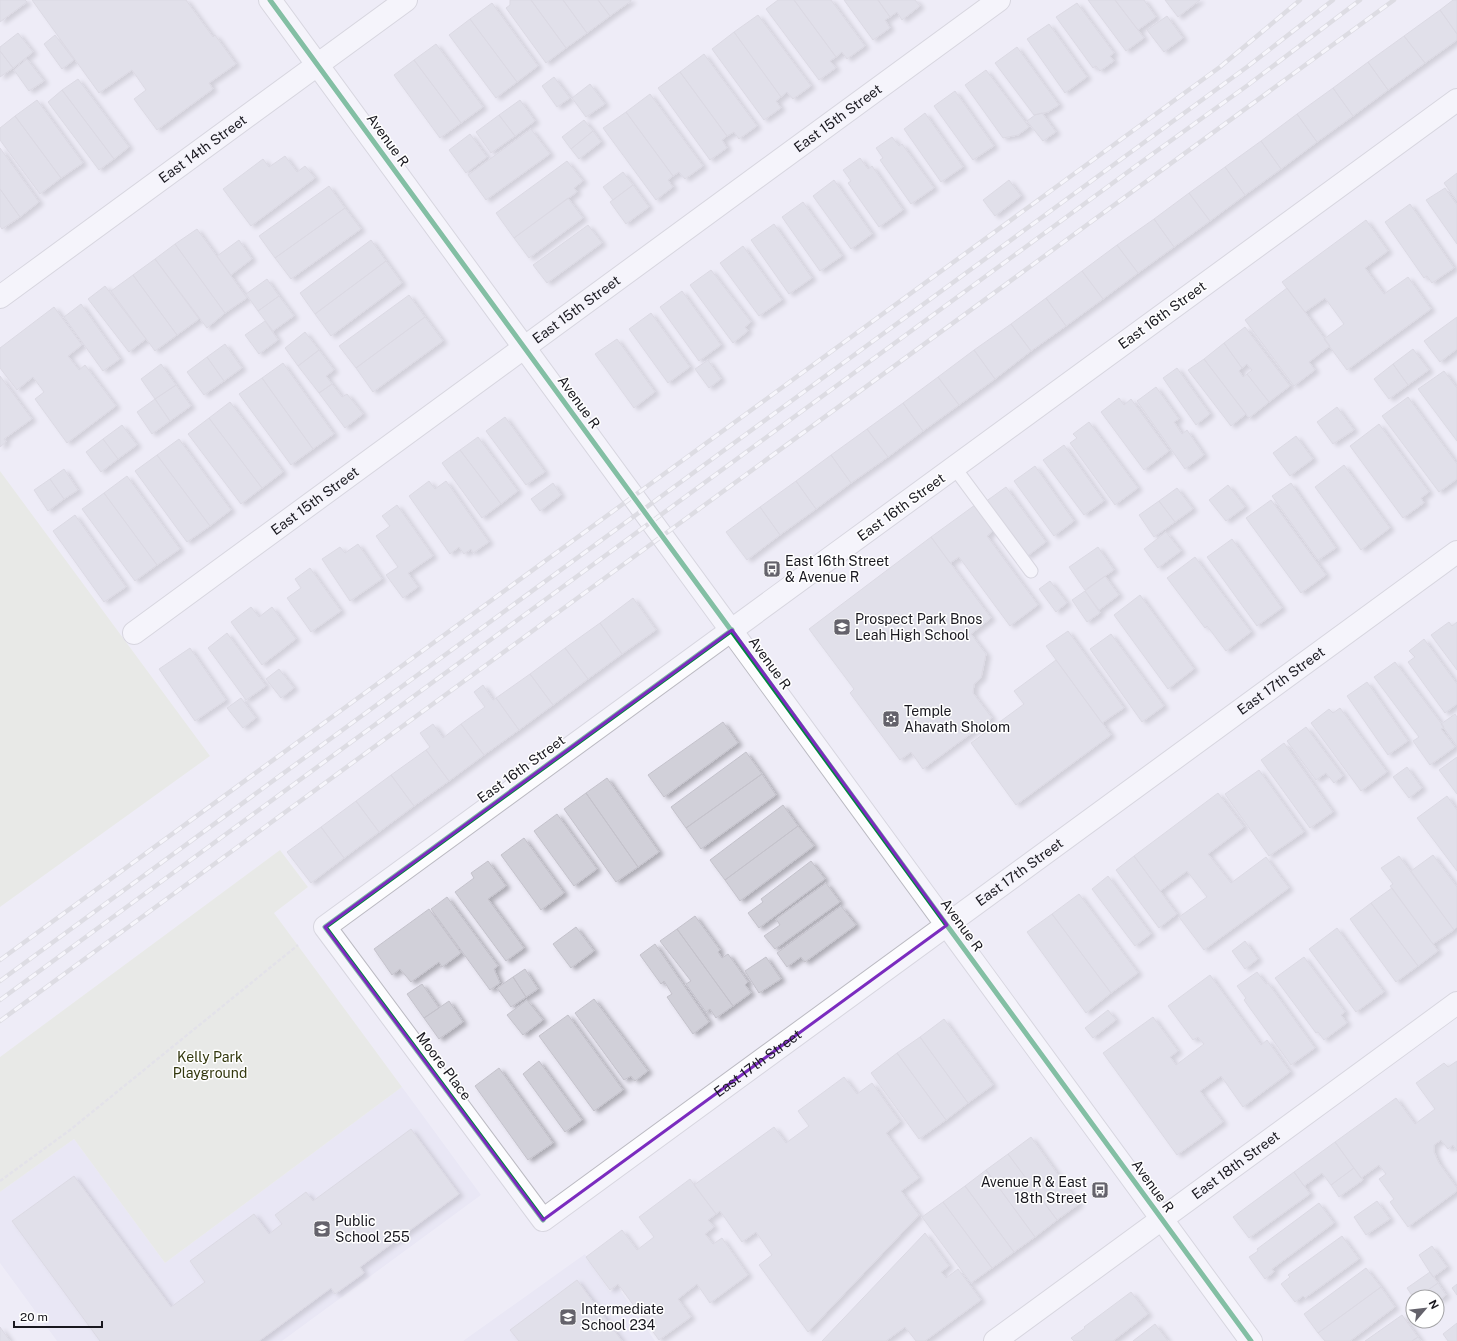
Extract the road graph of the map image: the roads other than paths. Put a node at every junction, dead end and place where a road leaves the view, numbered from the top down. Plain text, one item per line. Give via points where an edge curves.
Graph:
1 (270, 0) edge
2 (406, 0) edge
3 (1000, 0) edge
4 (318, 65) junction
5 (1457, 100) edge
6 (0, 297) edge
7 (524, 348) junction
8 (954, 467) junction
9 (1457, 552) edge
10 (1031, 571) dead end
11 (732, 630) junction
12 (134, 633) dead end
13 (947, 926) junction
14 (325, 927) joint
15 (1457, 1003) edge
16 (1162, 1219) junction
17 (543, 1220) joint
18 (995, 1341) edge
19 (1251, 1341) edge

1 - 4 street, Avenue R
2 - 4 street, East 14th Street
3 - 7 street, East 15th Street
4 - 6 street, East 14th Street
4 - 7 street, Avenue R
5 - 8 street, East 16th Street
7 - 11 street, Avenue R
7 - 12 street, East 15th Street
8 - 10 lane
8 - 11 street, East 16th Street
9 - 13 street, East 17th Street
11 - 13 street, Avenue R
11 - 14 street, East 16th Street
13 - 16 street, Avenue R
13 - 17 street, East 17th Street
14 - 17 street, Moore Place
15 - 16 street, East 18th Street
16 - 18 street, East 18th Street
16 - 19 street, Avenue R

